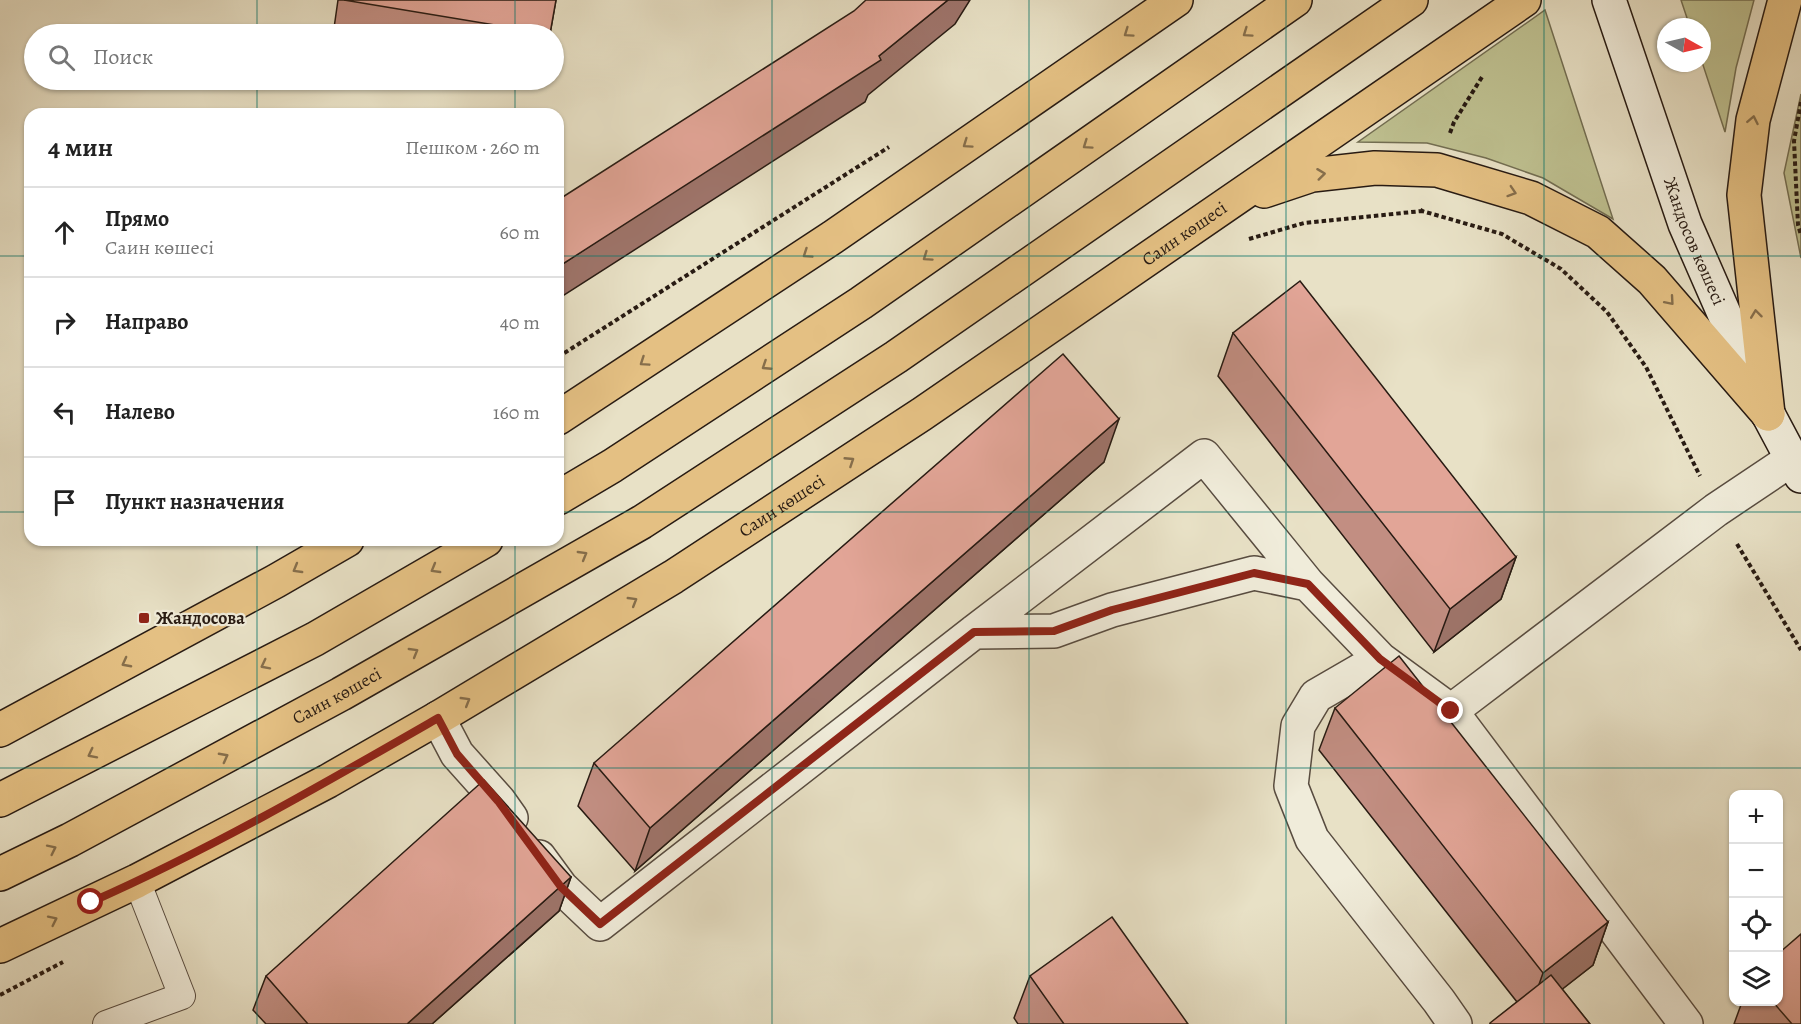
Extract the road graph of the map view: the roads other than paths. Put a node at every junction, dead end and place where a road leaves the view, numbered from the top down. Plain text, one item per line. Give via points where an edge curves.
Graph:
1 (1176, 0) edge
2 (1295, 0) edge
3 (1411, 0) edge
4 (1484, 0) edge
5 (1524, 0) edge
6 (1609, 0) edge
7 (1785, 0) edge
8 (1472, 37) junction
9 (1225, 204) junction
10 (564, 414) edge
11 (1768, 414) junction
12 (1796, 467) edge
13 (564, 494) edge
14 (337, 546) edge
15 (476, 546) edge
16 (1308, 584) junction
17 (974, 632) junction
18 (1380, 659) junction
19 (1451, 711) junction
20 (438, 718) junction
21 (0, 730) edge
22 (0, 800) edge
23 (0, 874) edge
24 (137, 881) junction
25 (0, 946) edge
26 (106, 1024) edge
27 (1455, 1024) edge
28 (1686, 1024) edge

1 -> 10 main road via 833,237
2 -> 13 main road via 861,303
23 -> 3 main road, Саин көшесі via 341,694 642,522 896,357
4 - 8 main road
5 - 8 main road, Саин көшесі
6 - 11 street, Жандосов көшесі via 1685,224
11 -> 7 main road via 1744,195 1753,120
8 - 9 main road, Саин көшесі
9 -> 11 main road via 1312,175 1375,168 1437,170 1532,198 1598,232 1652,280
20 -> 9 main road, Саин көшесі via 673,577 922,414
11 - 12 street, Жандосов көшесі
12 - 19 street via 1716,510
14 -> 21 main road
15 -> 22 main road via 315,639
16 - 17 street via 1254,573 1112,610 1054,631
16 - 17 street via 1204,456
16 - 18 street
17 - 20 street via 600,924 561,887 498,801 457,754
18 - 19 street
18 - 27 street via 1316,696 1298,726 1291,786 1312,839
19 - 28 street
20 - 24 main road, Саин көшесі via 328,781
25 -> 24 main road, Саин көшесі
24 - 26 lane via 182,996

